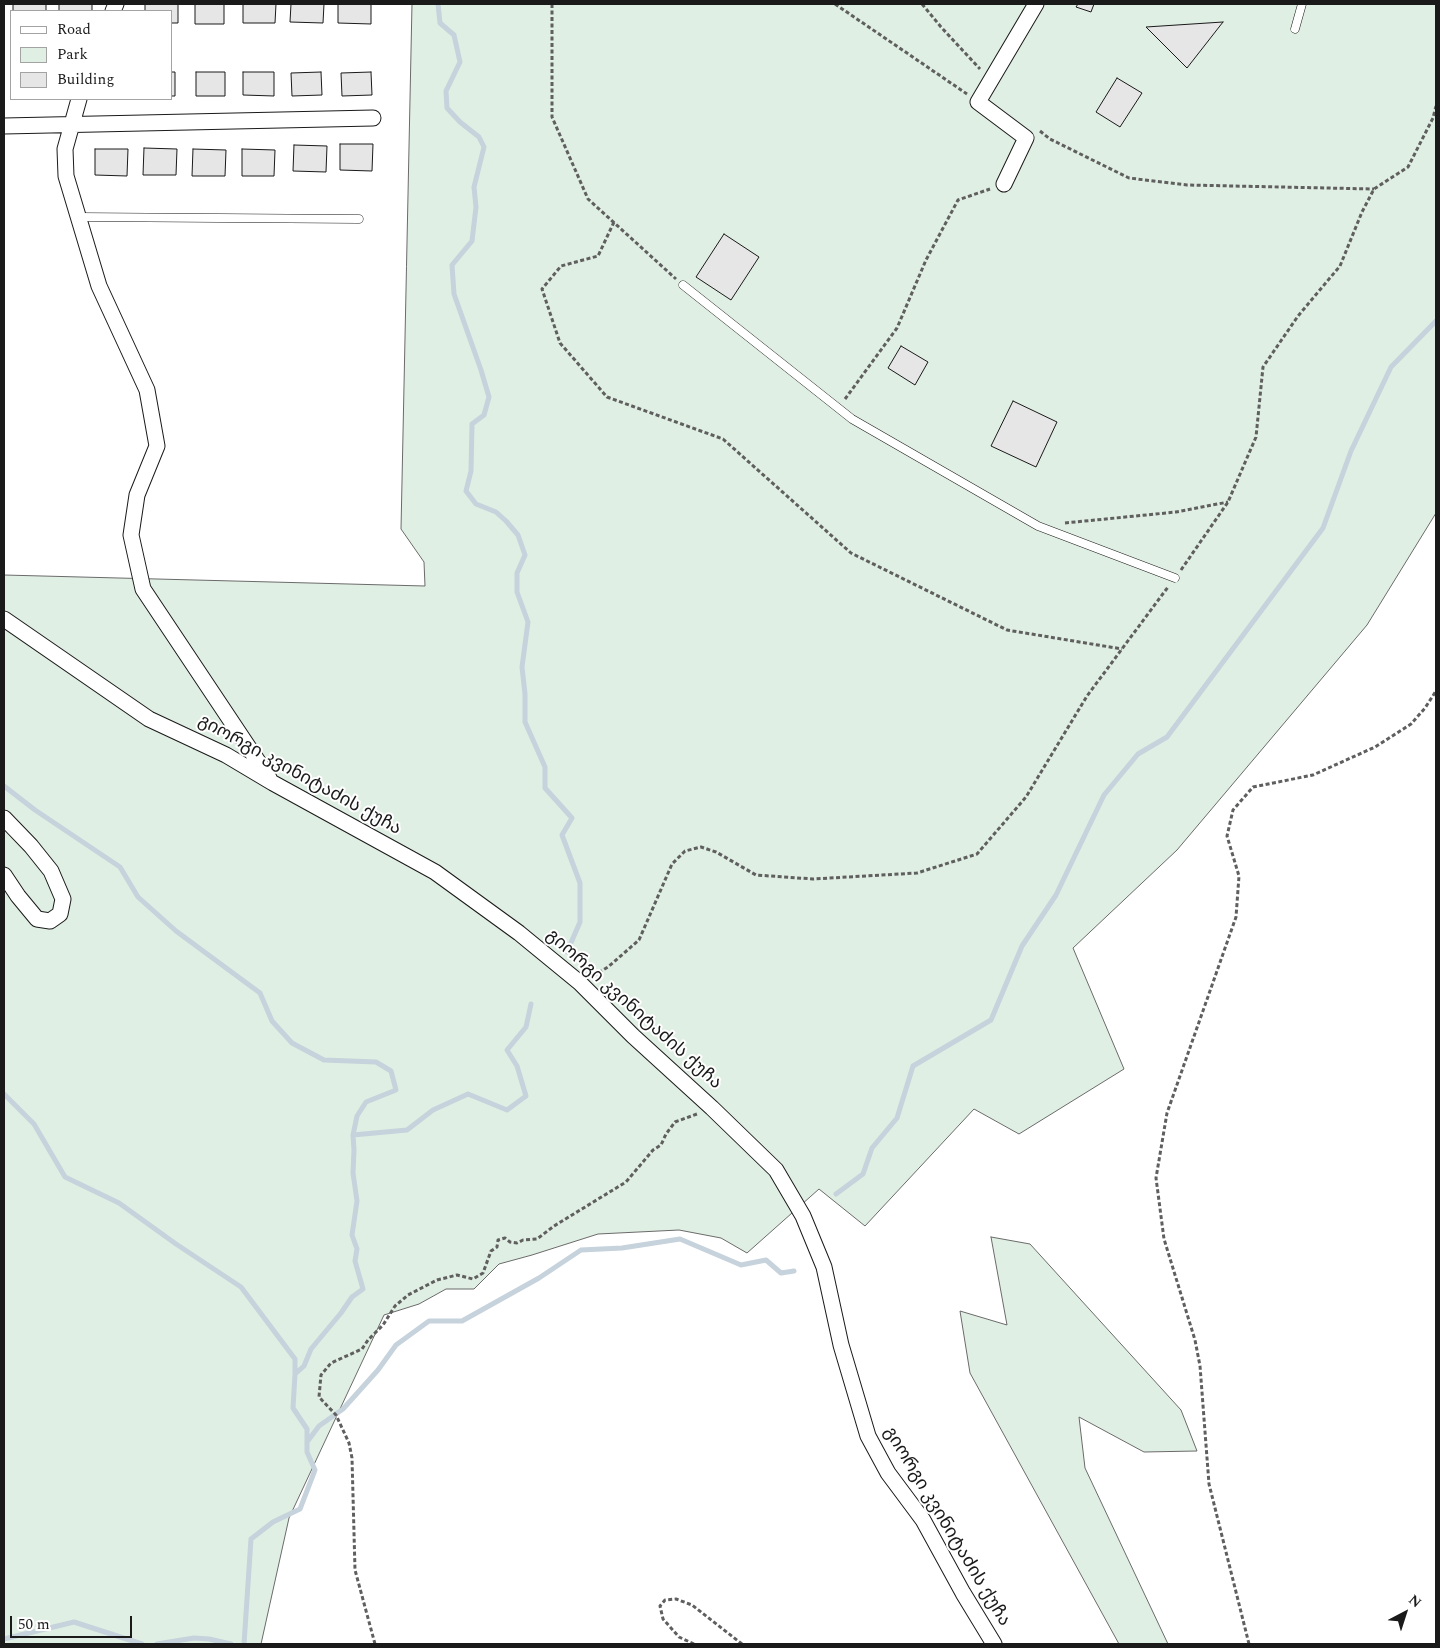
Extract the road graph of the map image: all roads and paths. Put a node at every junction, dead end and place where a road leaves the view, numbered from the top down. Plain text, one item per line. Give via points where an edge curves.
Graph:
1 (552, 4) edge
2 (835, 4) edge
3 (922, 4) edge
4 (1036, 4) edge
5 (1302, 4) edge
6 (1294, 28) dead end
7 (991, 80) junction
8 (79, 100) edge
9 (978, 102) junction
10 (1436, 106) edge
11 (373, 118) dead end
12 (72, 125) junction
13 (4, 126) edge
14 (1034, 126) dead end
15 (1004, 184) joint
16 (1374, 189) junction
17 (78, 217) junction
18 (359, 219) dead end
19 (614, 222) junction
20 (683, 285) joint
21 (838, 408) junction
22 (1228, 502) junction
23 (1038, 526) junction
24 (1175, 578) junction
25 (4, 619) edge
26 (1122, 649) junction
27 (1436, 691) edge
28 (273, 783) junction
29 (4, 818) edge
30 (4, 875) edge
31 (580, 983) junction
32 (712, 1108) junction
33 (375, 1644) edge
34 (694, 1644) edge
35 (742, 1644) edge
36 (994, 1644) edge
37 (1249, 1644) edge

1 - 19 path via 552,117 588,199
2 - 9 path
3 - 7 path
4 - 7 street
5 - 6 lane
7 - 9 street
8 - 12 street
9 - 15 street via 1026,138
10 - 16 path via 1408,167
11 - 12 street
12 - 13 street
12 - 17 street via 65,149 66,176
14 - 16 path via 1050,139 1129,178 1188,185
15 - 21 path via 958,200 926,260 897,328
16 - 22 path via 1340,266 1298,316 1263,366 1256,437
17 - 18 lane
17 - 28 street via 98,286 147,390 157,446 137,495 131,535 143,589
19 - 20 path
19 - 26 path via 598,256 561,266 542,288 560,343 607,397 723,439 851,553 1007,630
20 - 21 lane
21 - 23 lane
22 - 23 path via 1176,512
22 - 24 path
23 - 24 lane
24 - 26 path
25 - 28 street, გიორგი კვინიტაძის ქუჩა via 149,718 226,754
26 - 31 path via 1087,696 1026,797 976,854 916,873 813,879 756,874 701,847 686,851 672,864 640,940 608,967
27 - 37 path via 1411,724 1375,748 1312,775 1253,787 1233,810 1227,836 1239,876 1236,917 1166,1114 1156,1178 1164,1238 1195,1340 1209,1484
28 - 31 street, გიორგი კვინიტაძის ქუჩა via 435,872 519,933
29 - 30 street via 51,871 63,899 60,914 50,921 37,919
31 - 32 street, გიორგი კვინიტაძის ქუჩა
32 - 33 path via 675,1122 661,1146 653,1150 626,1182 537,1239 517,1243 505,1238 498,1240 483,1274 474,1279 457,1275 437,1280 408,1295 395,1306 362,1349 330,1363 321,1375 319,1397 336,1415 349,1443 355,1570
32 - 36 street, გიორგი კვინიტაძის ქუჩა via 776,1170 804,1216 824,1267 841,1345 868,1436 888,1473 923,1520
34 - 35 path via 679,1637 663,1619 660,1606 665,1600 676,1599 692,1605

